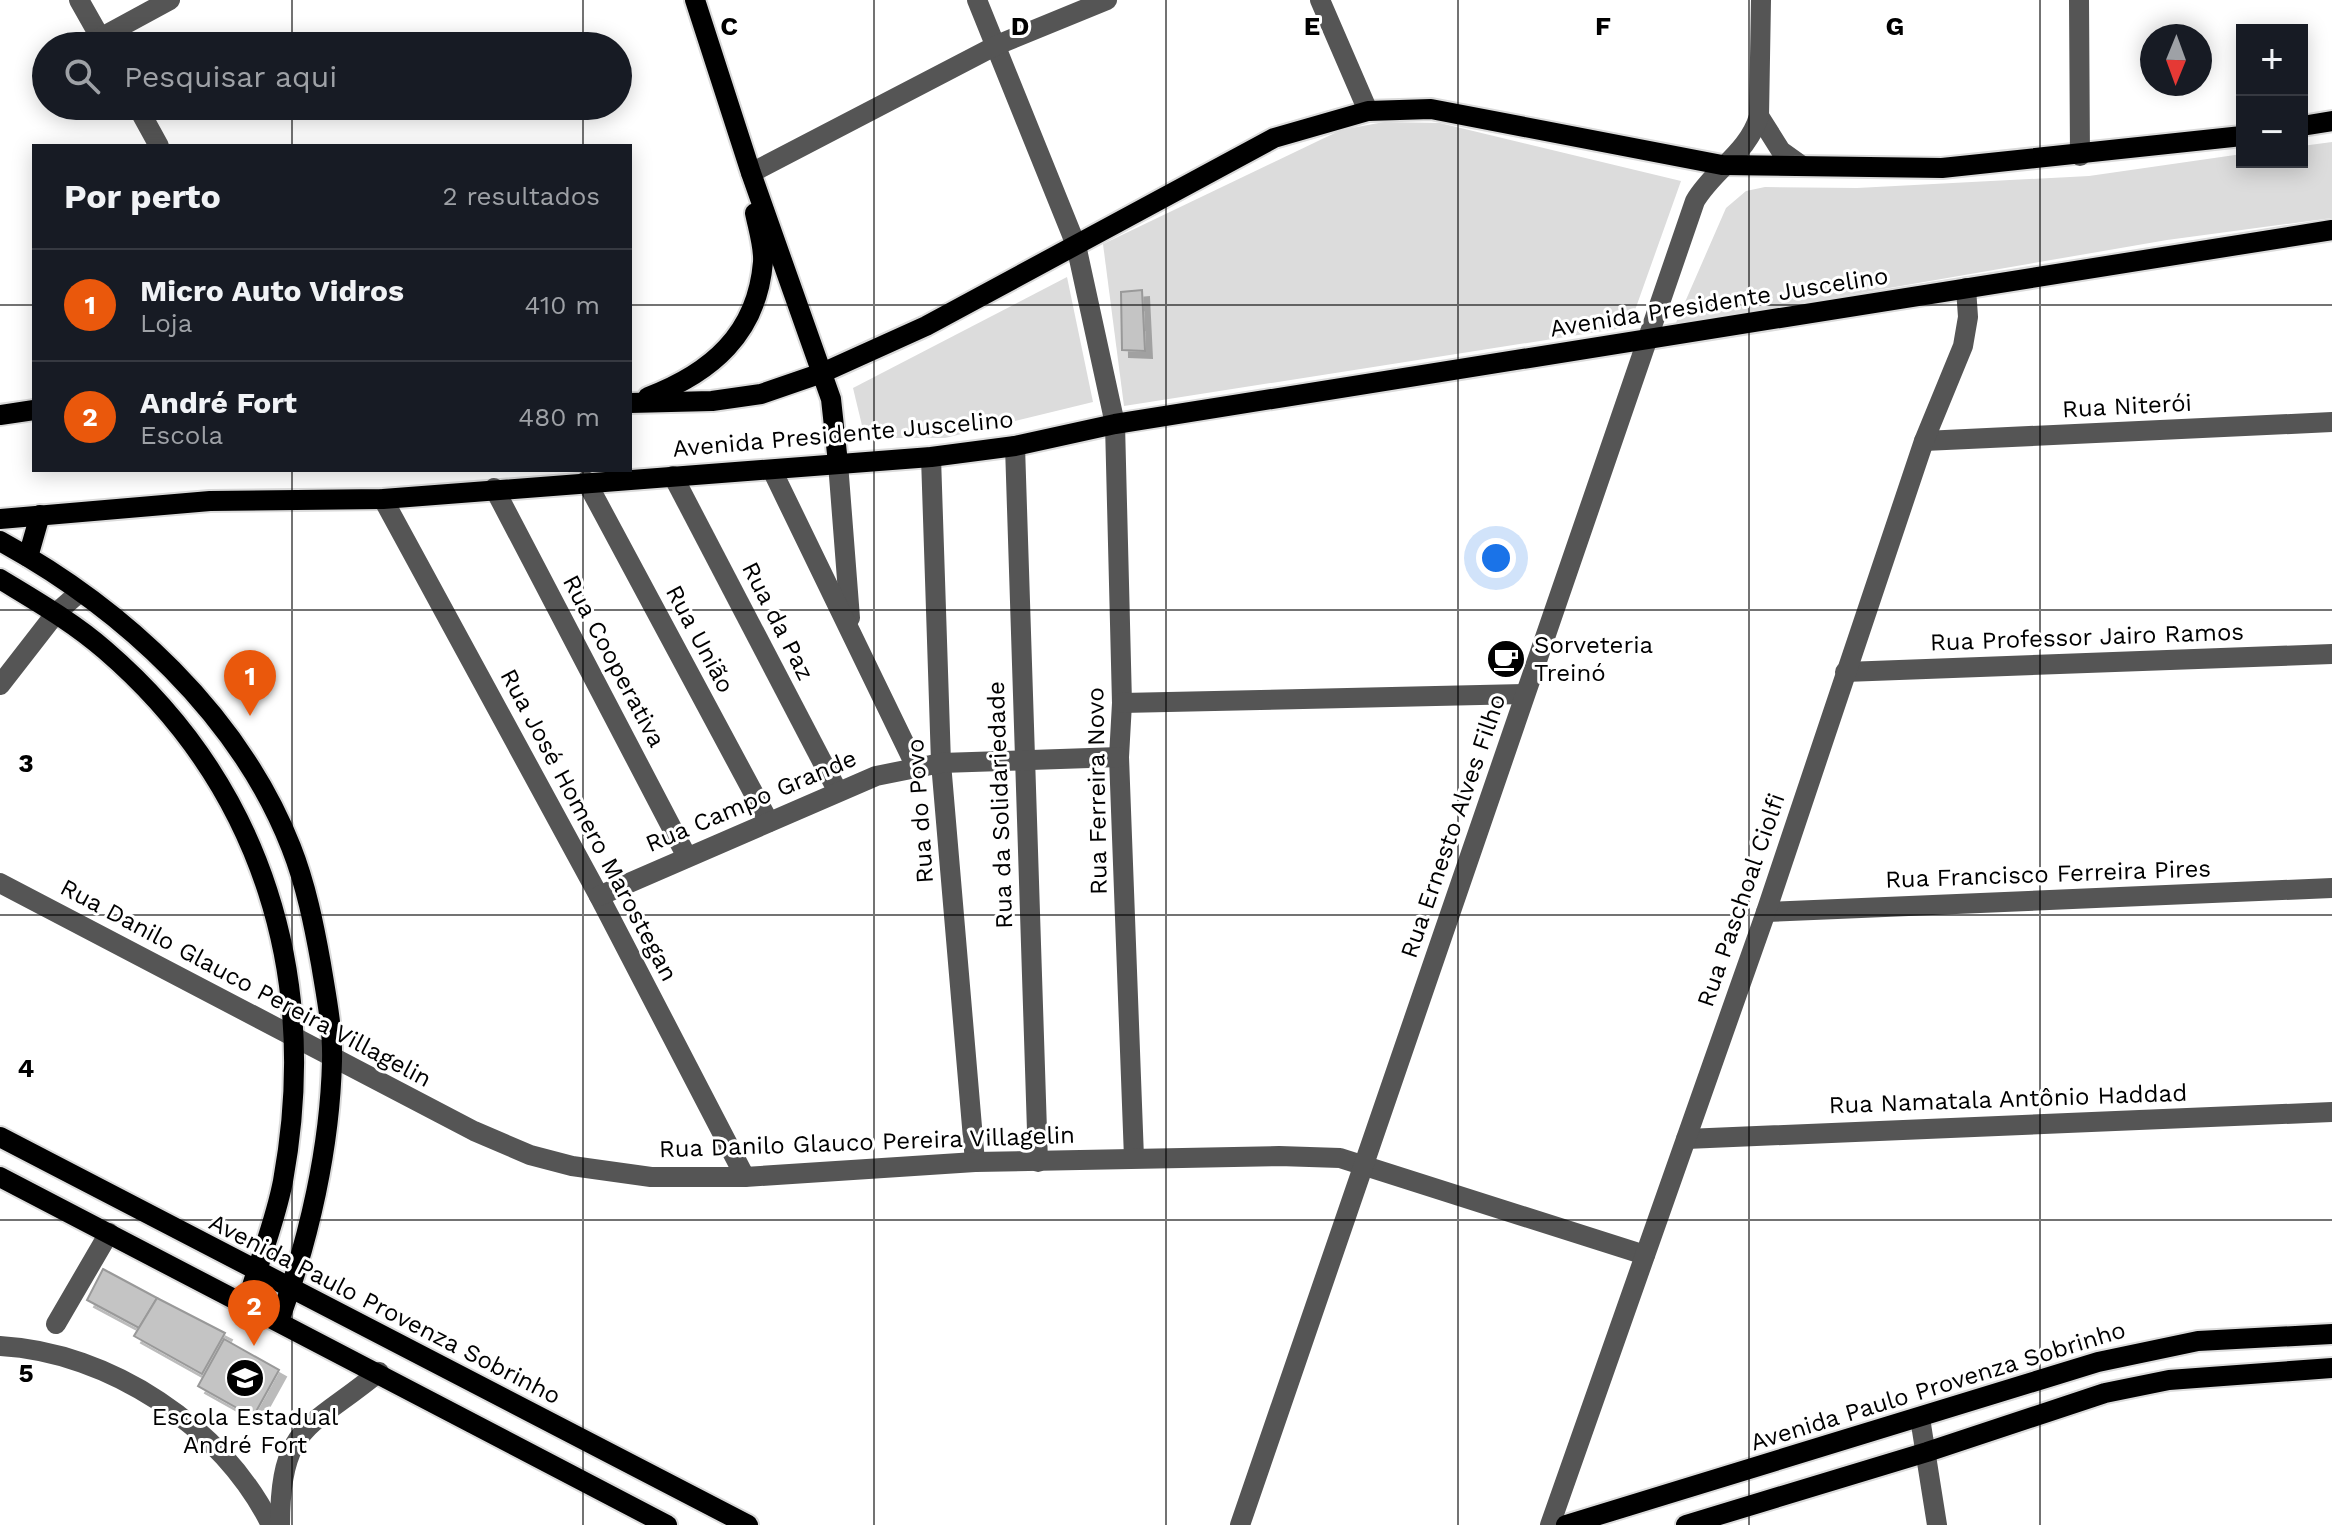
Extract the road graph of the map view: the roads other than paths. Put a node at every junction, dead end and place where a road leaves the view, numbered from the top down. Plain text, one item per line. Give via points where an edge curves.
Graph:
1 (79, 0) edge
2 (170, 0) edge
3 (695, 0) edge
4 (977, 0) edge
5 (1107, 0) edge
6 (1320, 0) edge
7 (1761, 0) edge
8 (2079, 0) edge
9 (97, 32) edge
10 (118, 32) edge
11 (997, 45) junction
12 (1368, 111) junction
13 (1759, 116) junction
14 (145, 120) edge
15 (2332, 121) edge
16 (2308, 125) edge
17 (2236, 137) edge
18 (158, 144) edge
19 (2080, 156) junction
20 (1722, 165) junction
21 (1802, 166) junction
22 (751, 173) junction
23 (2332, 230) edge
24 (1076, 245) junction
25 (1966, 288) junction
26 (1647, 341) junction
27 (822, 373) junction
28 (632, 402) edge
29 (632, 403) edge
30 (32, 410) edge
31 (0, 415) edge
32 (2332, 422) edge
33 (1115, 424) junction
34 (1924, 441) junction
35 (1015, 446) junction
36 (931, 457) junction
37 (838, 463) junction
38 (772, 470) junction
39 (673, 476) junction
40 (586, 481) junction
41 (494, 488) junction
42 (383, 499) junction
43 (40, 515) junction
44 (0, 519) edge
45 (0, 541) edge
46 (28, 557) junction
47 (0, 579) edge
48 (80, 592) junction
49 (56, 613) junction
50 (851, 630) junction
51 (2332, 654) edge
52 (1845, 672) junction
53 (0, 685) edge
54 (1524, 694) junction
55 (1122, 703) junction
56 (1119, 757) junction
57 (1024, 761) junction
58 (941, 763) junction
59 (916, 767) junction
60 (837, 790) junction
61 (769, 822) junction
62 (687, 857) junction
63 (0, 883) edge
64 (2332, 888) edge
65 (599, 896) junction
66 (1766, 912) junction
67 (293, 1035) junction
68 (332, 1059) junction
69 (2332, 1112) edge
70 (0, 1137) edge
71 (1686, 1139) junction
72 (1134, 1158) junction
73 (975, 1162) junction
74 (1038, 1162) junction
75 (1366, 1164) junction
76 (0, 1177) edge
77 (745, 1177) junction
78 (109, 1233) junction
79 (1645, 1255) junction
80 (256, 1272) junction
81 (290, 1289) junction
82 (247, 1303) junction
83 (279, 1321) junction
84 (56, 1324) dead end
85 (2332, 1334) edge
86 (0, 1346) edge
87 (2332, 1368) edge
88 (379, 1372) junction
89 (1920, 1418) junction
90 (1927, 1452) junction
91 (271, 1525) edge
92 (280, 1525) edge
93 (667, 1525) edge
94 (748, 1525) edge
95 (1240, 1525) edge
96 (1550, 1525) edge
97 (1566, 1525) edge
98 (1686, 1525) edge
99 (1937, 1525) edge

1 - 9 street
2 - 10 street
3 - 22 main road
4 - 11 street
5 - 11 street
6 - 12 street
7 - 13 street, Rua Ernesto Alves Filho
8 - 19 street
11 - 22 street
11 - 24 street
12 - 20 main road, Avenida Presidente Juscelino via 1431,109
12 - 24 main road, Avenida Presidente Juscelino via 1274,138
13 - 20 street, Rua Ernesto Alves Filho via 1750,140
13 - 21 street via 1781,151
14 - 18 street
15 - 16 main road
17 - 19 main road, Avenida Presidente Juscelino
19 - 21 main road, Avenida Presidente Juscelino via 1942,168
20 - 21 main road, Avenida Presidente Juscelino
20 - 26 street, Rua Ernesto Alves Filho via 1695,201
22 - 27 main road
22 - 28 main road via 763,260 744,328 711,366 682,384
23 - 25 main road, Avenida Presidente Juscelino
24 - 27 main road, Avenida Presidente Juscelino via 926,326
24 - 33 street
25 - 26 main road, Avenida Presidente Juscelino
25 - 34 street, Rua Paschoal Ciolfi via 1963,346
26 - 33 main road, Avenida Presidente Juscelino
26 - 54 street, Rua Ernesto Alves Filho
27 - 29 main road, Avenida Presidente Juscelino via 761,394
27 - 37 main road via 831,399
30 - 31 main road
32 - 34 street, Rua Niterói
33 - 35 main road, Avenida Presidente Juscelino
33 - 55 street, Rua Ferreira Novo
34 - 52 street, Rua Paschoal Ciolfi
35 - 36 main road, Avenida Presidente Juscelino
35 - 57 street, Rua da Solidariedade
36 - 37 main road, Avenida Presidente Juscelino
36 - 58 street, Rua do Povo
37 - 38 main road, Avenida Presidente Juscelino
37 - 50 street
38 - 39 main road, Avenida Presidente Juscelino
38 - 50 street, Rua do Povo
39 - 40 main road, Avenida Presidente Juscelino
39 - 60 street, Rua da Paz
40 - 41 main road, Avenida Presidente Juscelino
40 - 61 street, Rua União
41 - 42 main road, Avenida Presidente Juscelino
41 - 62 street, Rua Cooperativa
42 - 43 main road, Avenida Presidente Juscelino via 210,501
42 - 65 street, Rua José Homero Marostegan
43 - 44 main road, Avenida Presidente Juscelino
43 - 46 main road
45 - 46 main road
46 - 48 main road
47 - 49 main road
48 - 49 street
48 - 68 main road via 166,662 243,758 277,817 306,893 325,986
49 - 53 street
49 - 67 main road via 107,651 160,705 204,759 243,825 274,903
50 - 59 street, Rua do Povo
51 - 52 street, Rua Professor Jairo Ramos
52 - 66 street, Rua Paschoal Ciolfi
54 - 55 street
54 - 75 street, Rua Ernesto Alves Filho
55 - 56 street, Rua Ferreira Novo
56 - 57 street, Rua Campo Grande
56 - 72 street, Rua Ferreira Novo
57 - 58 street, Rua Campo Grande
57 - 74 street, Rua da Solidariedade
58 - 59 street, Rua Campo Grande
58 - 73 street, Rua do Povo
59 - 60 street, Rua Campo Grande
60 - 61 street, Rua Campo Grande
61 - 62 street, Rua Campo Grande
62 - 65 street, Rua Campo Grande
63 - 67 street, Rua Danilo Glauco Pereira Villagelin
64 - 66 street, Rua Francisco Ferreira Pires
65 - 77 street, Rua José Homero Marostegan
66 - 71 street, Rua Paschoal Ciolfi
67 - 68 street, Rua Danilo Glauco Pereira Villagelin
67 - 80 main road via 292,1117 283,1184
68 - 77 street, Rua Danilo Glauco Pereira Villagelin via 530,1155 651,1177
68 - 81 main road via 319,1176
69 - 71 street, Rua Namatala Antônio Haddad
70 - 80 main road, Avenida Paulo Provenza Sobrinho
71 - 79 street, Rua Paschoal Ciolfi
72 - 74 street, Rua Danilo Glauco Pereira Villagelin
72 - 75 street, Rua Danilo Glauco Pereira Villagelin via 1279,1156
73 - 74 street, Rua Danilo Glauco Pereira Villagelin
73 - 77 street, Rua Danilo Glauco Pereira Villagelin
75 - 79 street, Rua Danilo Glauco Pereira Villagelin
75 - 95 street, Rua Ernesto Alves Filho
76 - 78 main road
78 - 82 main road
78 - 84 street
79 - 96 street, Rua Paschoal Ciolfi
80 - 81 main road, Avenida Paulo Provenza Sobrinho
80 - 82 main road
81 - 83 main road
81 - 94 main road, Avenida Paulo Provenza Sobrinho
82 - 83 main road
83 - 88 main road
85 - 89 main road, Avenida Paulo Provenza Sobrinho via 2160,1348
86 - 91 street via 88,1365 146,1393 203,1434 225,1457 257,1497
87 - 90 main road via 2169,1380 2130,1388
88 - 92 street via 301,1433 289,1451
88 - 93 main road
89 - 90 street
89 - 97 main road, Avenida Paulo Provenza Sobrinho
90 - 98 main road
90 - 99 street

